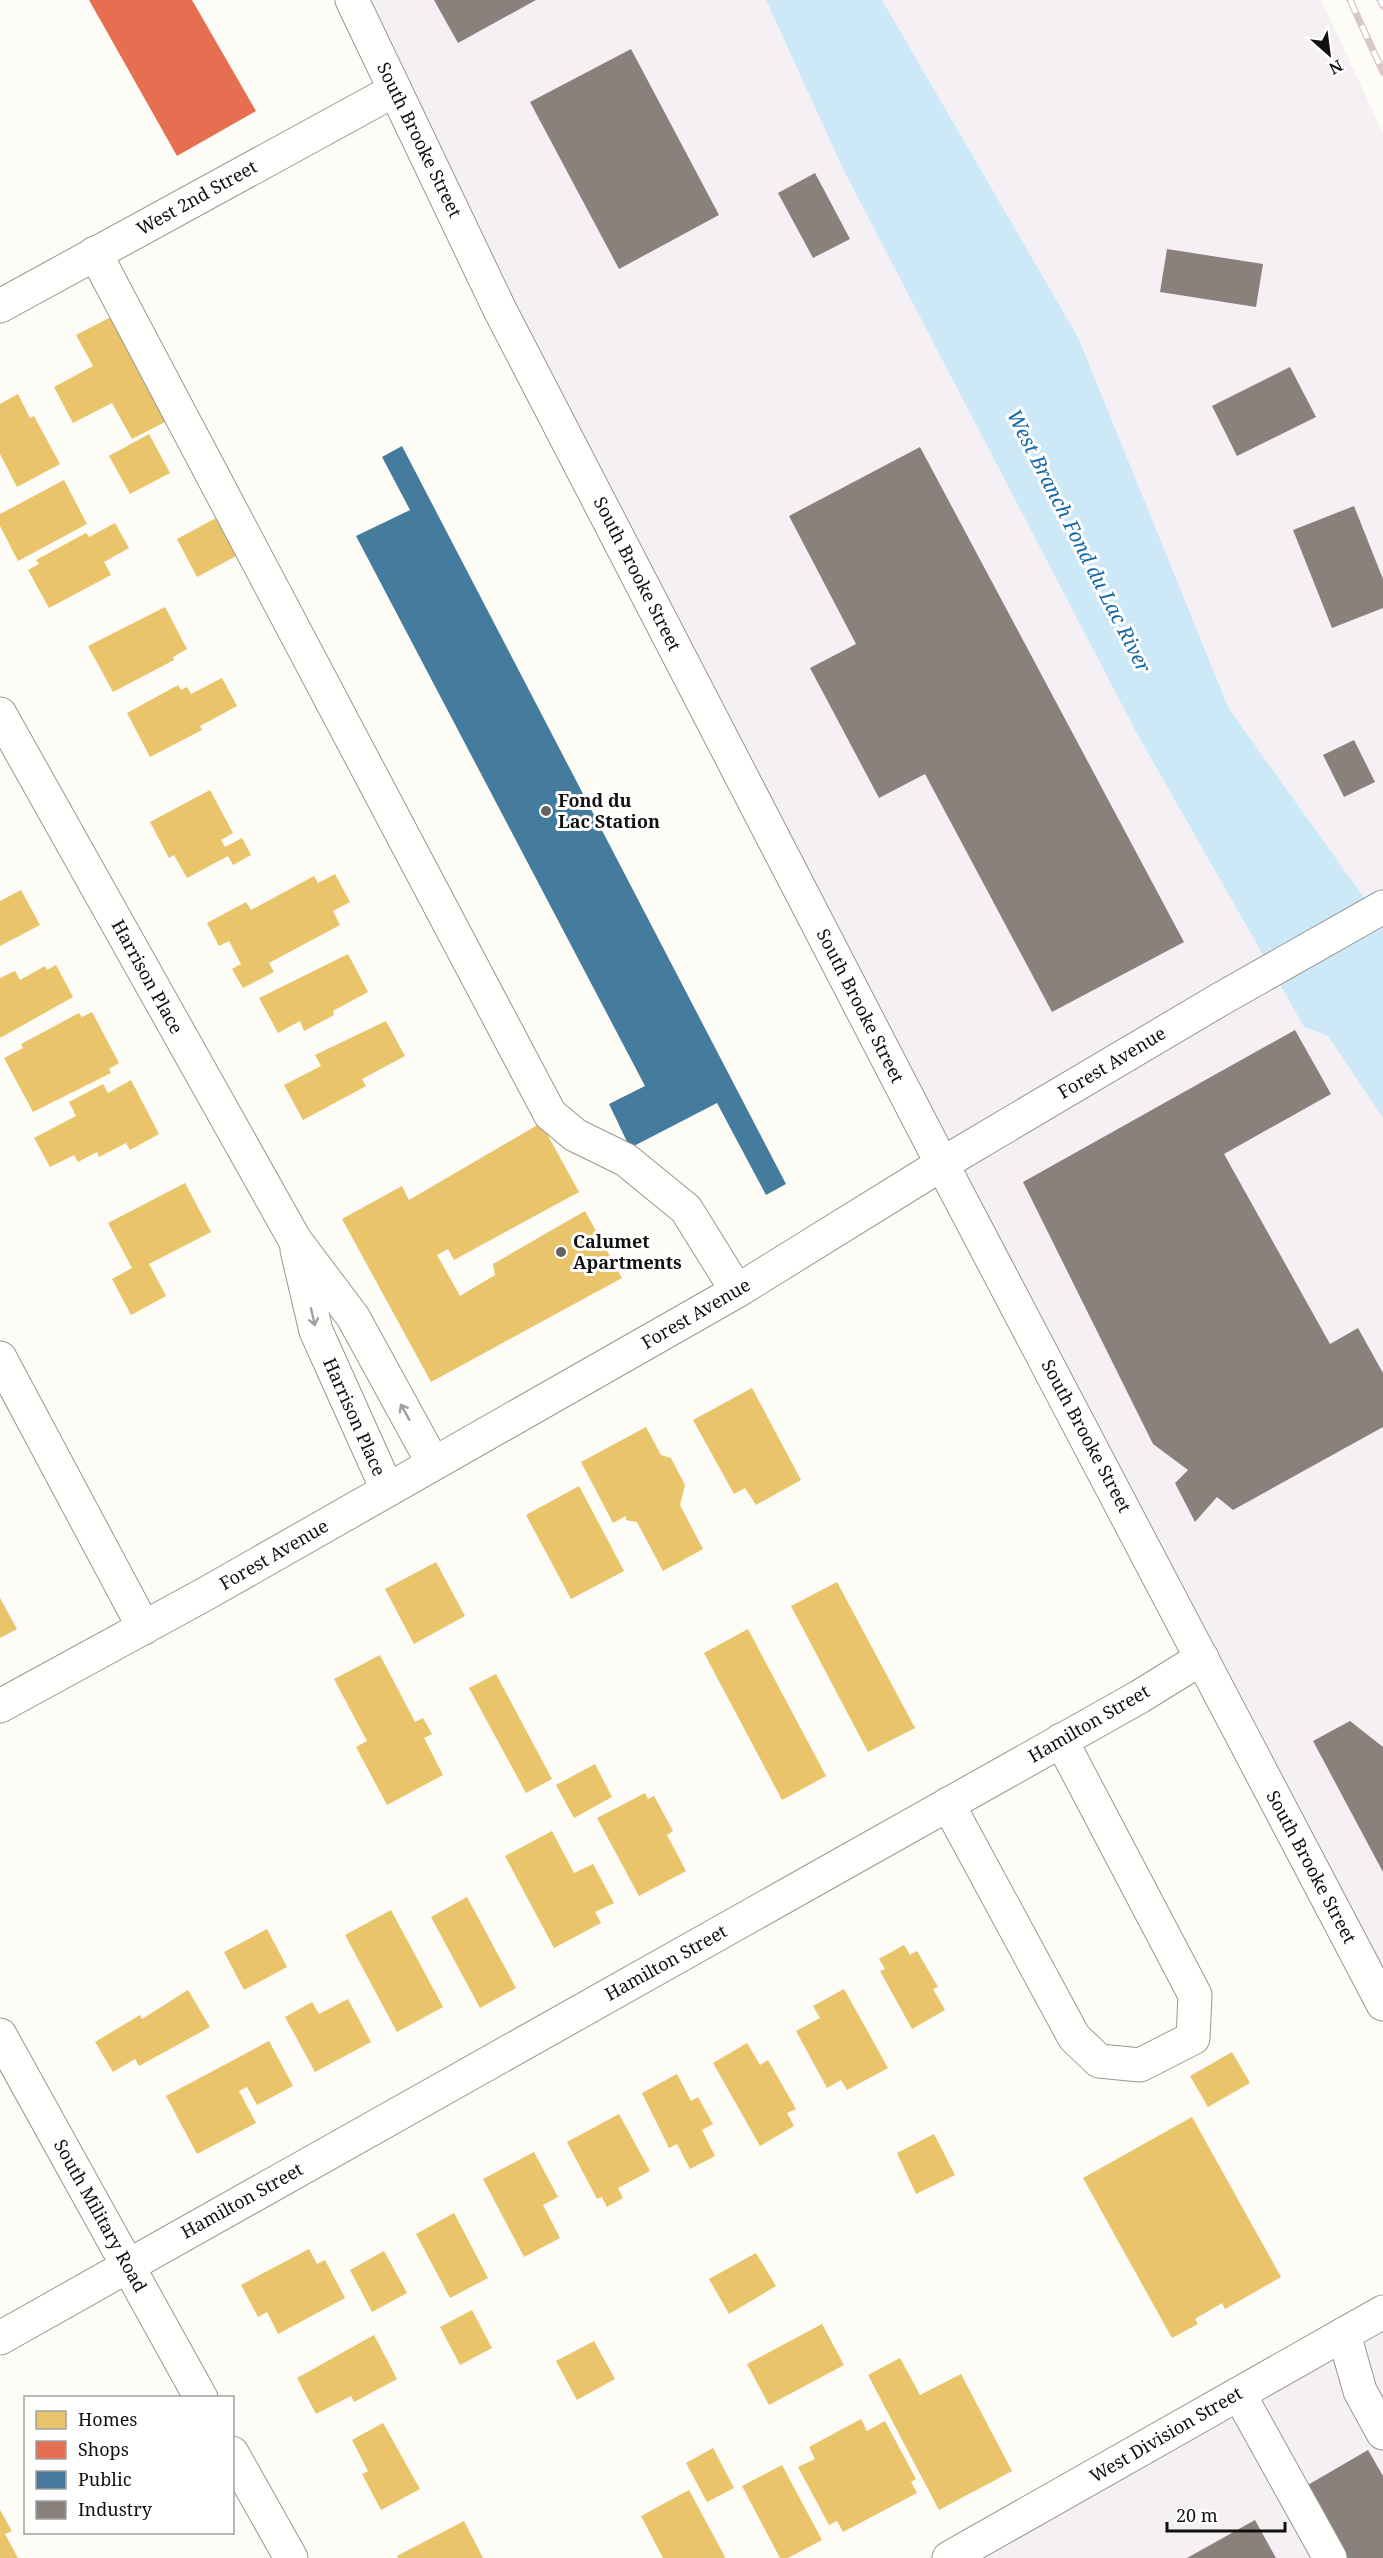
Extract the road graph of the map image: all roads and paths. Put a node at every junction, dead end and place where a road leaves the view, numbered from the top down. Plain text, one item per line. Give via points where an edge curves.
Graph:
1 (352, 0) edge
2 (395, 90) junction
3 (95, 253) junction
4 (0, 306) edge
5 (0, 714) edge
6 (1383, 908) edge
7 (942, 1164) junction
8 (295, 1240) junction
9 (738, 1291) junction
10 (0, 1358) edge
11 (433, 1463) junction
12 (387, 1489) junction
13 (144, 1628) junction
14 (1202, 1658) junction
15 (0, 1706) edge
16 (1061, 1740) junction
17 (948, 1804) junction
18 (1383, 2004) edge
19 (0, 2035) edge
20 (128, 2265) junction
21 (1383, 2312) edge
22 (1344, 2334) junction
23 (0, 2338) edge
24 (1239, 2394) junction
25 (200, 2396) edge
26 (1383, 2433) edge
27 (234, 2457) edge
28 (291, 2558) edge
29 (949, 2558) edge
30 (1330, 2558) edge

1 - 2 street, South Brooke Street
2 - 3 street, West 2nd Street
2 - 7 street, South Brooke Street via 499,308
3 - 4 street, West 2nd Street
3 - 9 street via 550,1114 575,1135 626,1160 686,1209
5 - 8 street, Harrison Place
6 - 7 street, Forest Avenue
7 - 9 street, Forest Avenue
7 - 14 street, South Brooke Street
11 -> 8 street, Harrison Place via 353,1317
8 -> 12 street, Harrison Place via 316,1330
9 - 11 street, Forest Avenue
10 - 13 street
11 - 12 street, Forest Avenue
12 - 13 street, Forest Avenue
13 - 15 street, Forest Avenue
14 - 16 street, Hamilton Street
14 - 18 street, South Brooke Street
16 - 17 street, Hamilton Street
16 - 17 street via 1195,1995 1193,2038 1140,2066 1099,2061 1074,2037
17 - 20 street, Hamilton Street
19 - 20 street, South Military Road
20 - 23 street, Hamilton Street
20 - 25 street, South Military Road
21 - 22 street, West Division Street
22 - 24 street, West Division Street
22 - 26 street via 1360,2391
24 - 29 street, West Division Street
24 - 30 street
27 - 28 street

